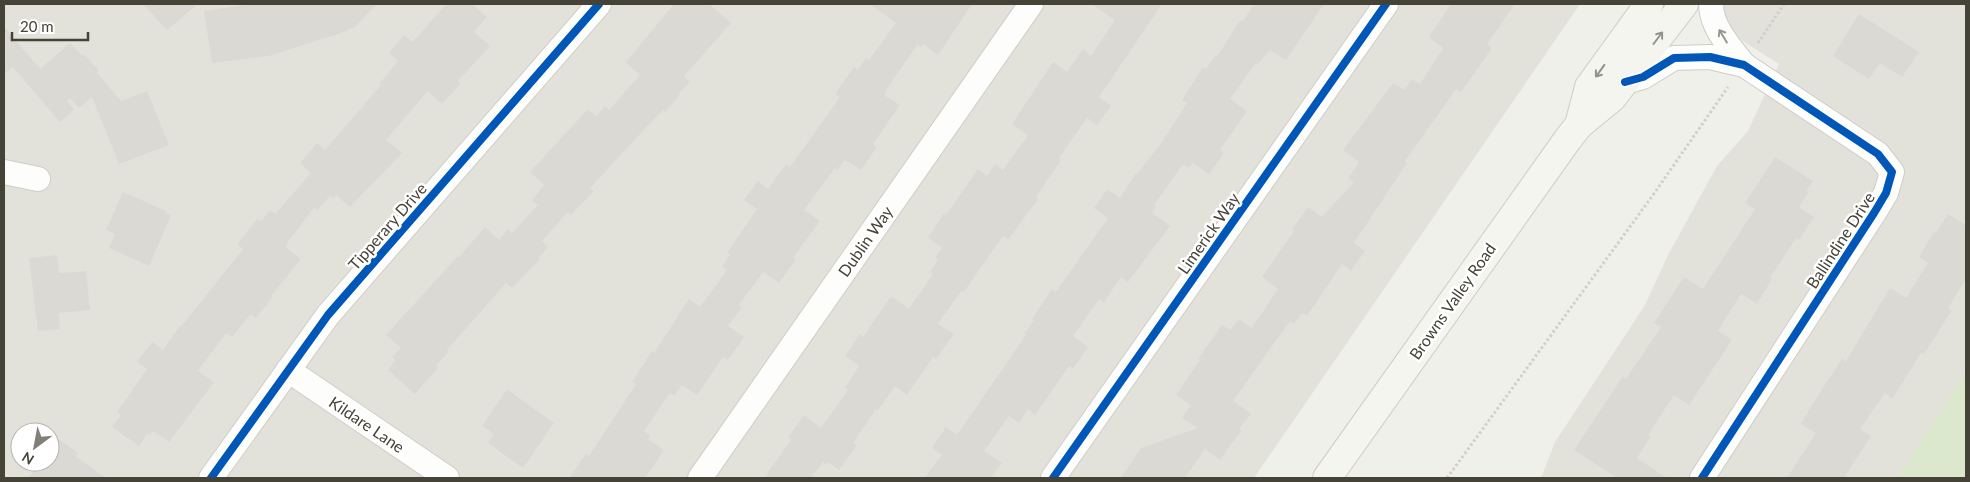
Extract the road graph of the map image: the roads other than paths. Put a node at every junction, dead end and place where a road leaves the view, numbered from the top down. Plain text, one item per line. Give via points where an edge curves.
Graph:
1 (599, 4) edge
2 (1031, 4) edge
3 (1386, 4) edge
4 (1649, 4) edge
5 (1684, 4) edge
6 (1711, 4) edge
7 (1744, 65) junction
8 (1625, 82) junction
9 (1579, 125) junction
10 (4, 172) edge
11 (38, 179) dead end
12 (288, 370) junction
13 (211, 478) edge
14 (447, 478) edge
15 (700, 478) edge
16 (1053, 478) edge
17 (1327, 478) edge
18 (1702, 478) edge

1 - 12 street, Tipperary Drive via 334,308
2 - 15 street, Dublin Way
3 - 16 street, Limerick Way
4 -> 9 main road, Browns Valley Road via 1589,87
8 -> 5 main road, Browns Valley Road
7 -> 6 street via 1722,37 1711,12
7 - 8 street, Ballindine Drive via 1710,57 1674,58 1643,77
7 - 18 street, Ballindine Drive via 1878,154 1892,172 1886,193 1874,213
8 - 9 main road, Browns Valley Road via 1612,98
9 - 17 main road, Browns Valley Road
10 - 11 street
12 - 13 street, Tipperary Drive
12 - 14 street, Kildare Lane

